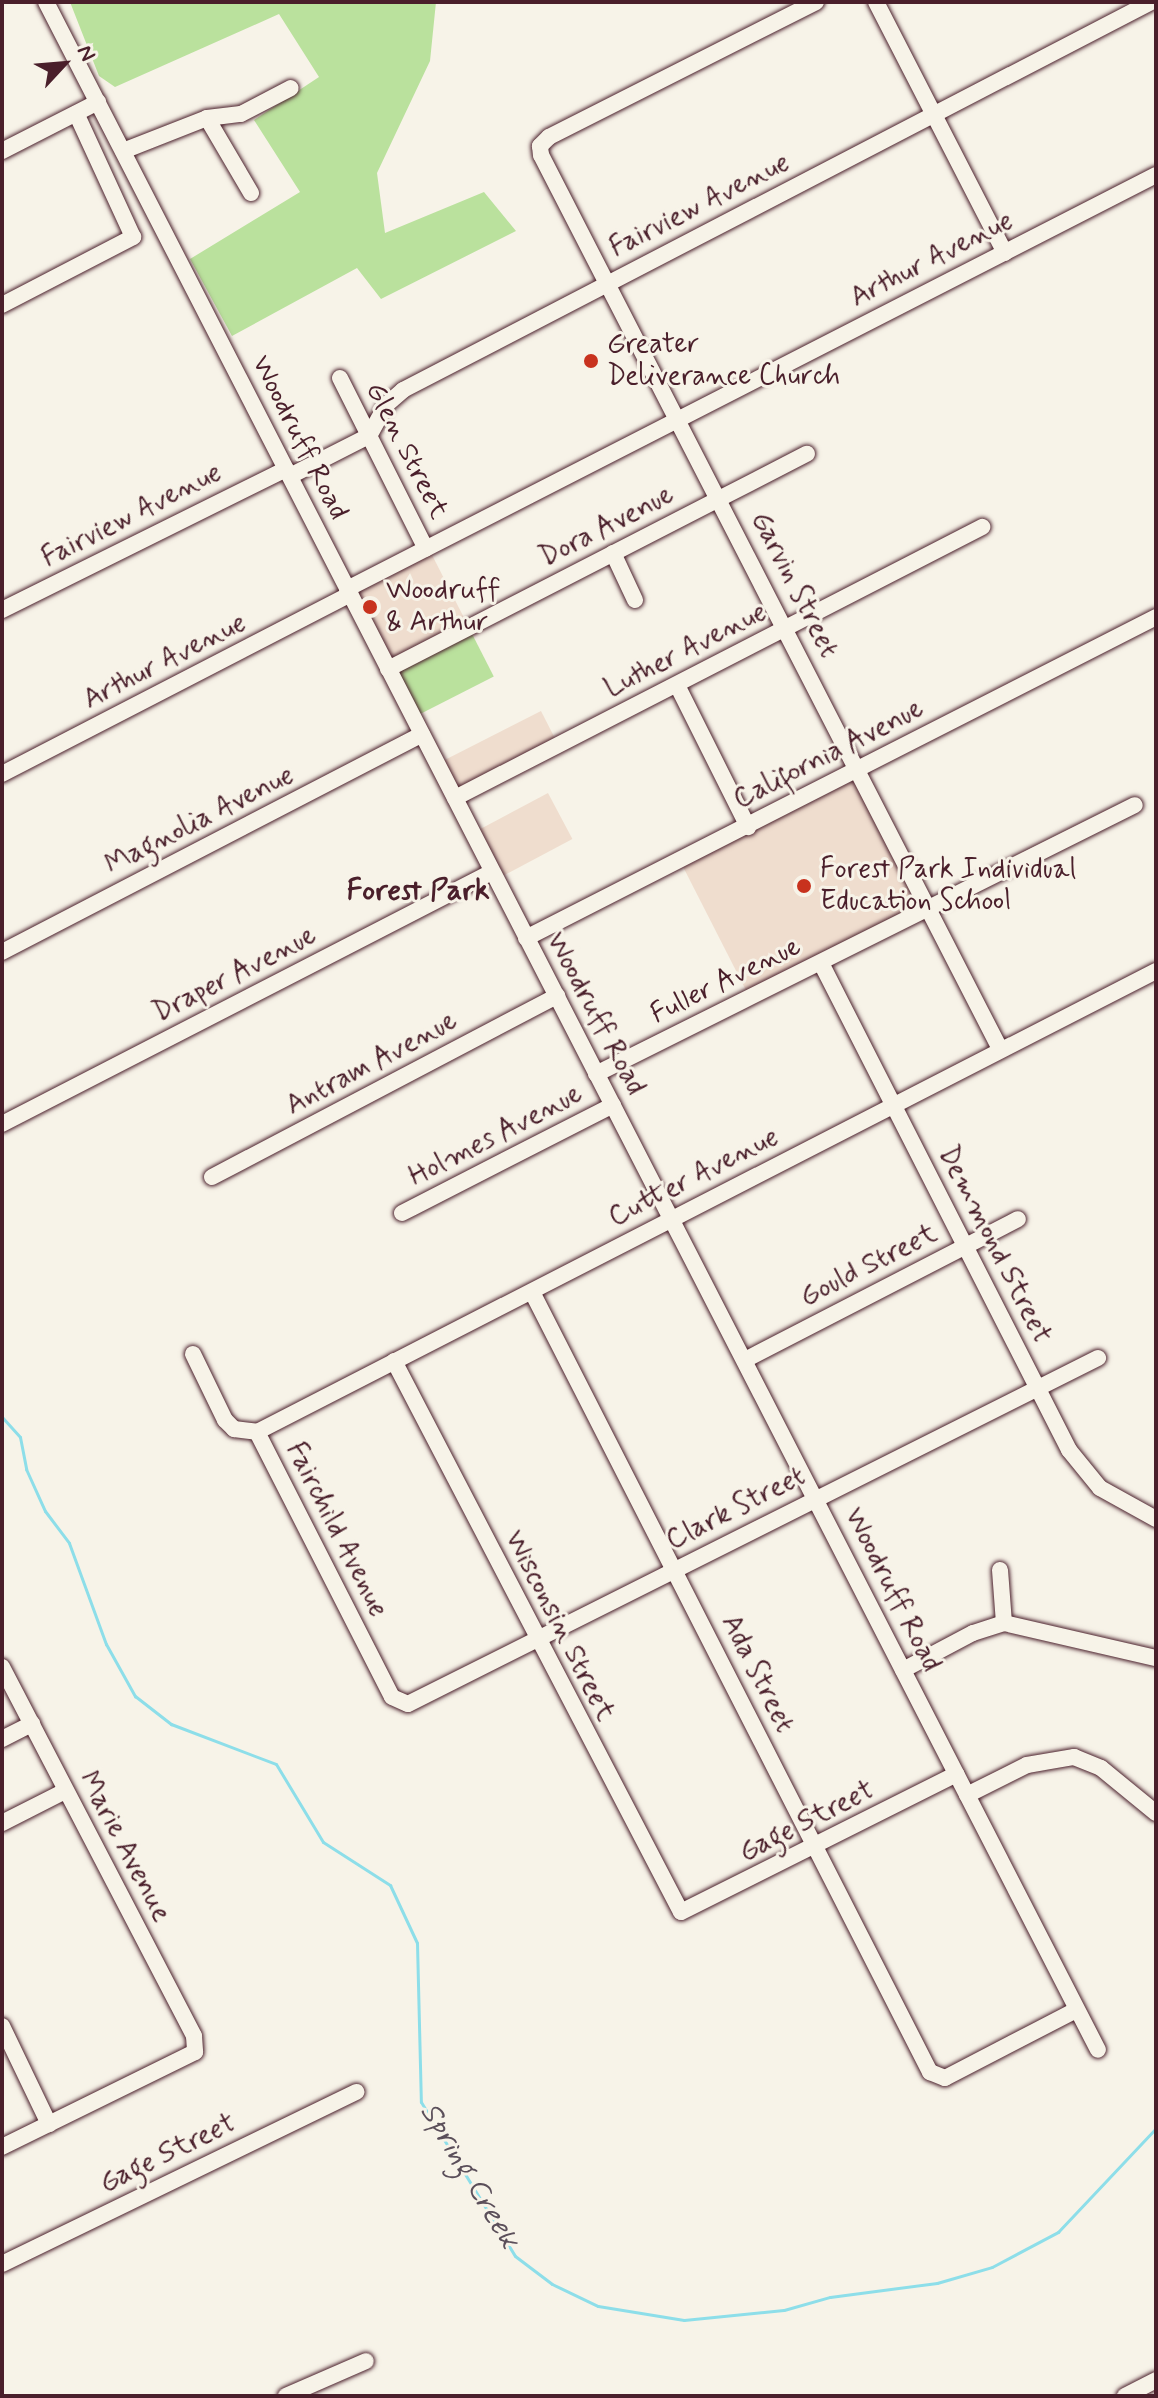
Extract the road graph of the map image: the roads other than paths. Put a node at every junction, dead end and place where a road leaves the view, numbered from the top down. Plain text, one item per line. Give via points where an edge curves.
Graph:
1 (46, 2) edge
2 (816, 2) edge
3 (876, 2) edge
4 (1151, 2) edge
5 (291, 88) dead end
6 (98, 102) junction
7 (76, 113) junction
8 (934, 117) junction
9 (207, 118) junction
10 (2, 151) edge
11 (123, 151) junction
12 (1156, 175) edge
13 (251, 193) dead end
14 (1005, 253) junction
15 (604, 283) junction
16 (2, 305) edge
17 (340, 378) dead end
18 (680, 418) junction
19 (369, 436) junction
20 (807, 454) dead end
21 (288, 473) junction
22 (721, 499) junction
23 (982, 527) dead end
24 (426, 549) junction
25 (613, 553) junction
26 (349, 592) junction
27 (635, 600) dead end
28 (2, 610) edge
29 (1156, 617) edge
30 (788, 629) junction
31 (388, 669) junction
32 (677, 685) junction
33 (422, 734) junction
34 (858, 769) junction
35 (2, 774) edge
36 (455, 798) junction
37 (1135, 805) dead end
38 (748, 827) junction
39 (492, 872) junction
40 (930, 909) junction
41 (526, 938) junction
42 (2, 952) edge
43 (821, 963) junction
44 (1156, 971) edge
45 (557, 996) junction
46 (1000, 1049) junction
47 (596, 1074) junction
48 (892, 1104) junction
49 (613, 1105) junction
50 (2, 1124) edge
51 (212, 1177) dead end
52 (402, 1213) dead end
53 (673, 1217) junction
54 (1018, 1219) dead end
55 (966, 1245) junction
56 (532, 1292) junction
57 (193, 1354) dead end
58 (1098, 1358) dead end
59 (745, 1360) junction
60 (394, 1361) junction
61 (1039, 1386) junction
62 (257, 1432) junction
63 (815, 1497) junction
64 (1156, 1519) edge
65 (674, 1570) junction
66 (1000, 1570) dead end
67 (1004, 1623) junction
68 (538, 1640) junction
69 (1156, 1658) edge
70 (2, 1667) edge
71 (903, 1670) junction
72 (399, 1703) joint
73 (32, 1724) junction
74 (2, 1739) edge
75 (956, 1774) junction
76 (65, 1791) junction
77 (967, 1795) junction
78 (1156, 1813) edge
79 (2, 1823) edge
80 (816, 1847) junction
81 (681, 1912) joint
82 (1076, 2010) junction
83 (2, 2026) edge
84 (1098, 2050) dead end
85 (356, 2092) dead end
86 (49, 2124) junction
87 (2, 2147) edge
88 (2, 2264) edge
89 (366, 2361) dead end
90 (1156, 2380) edge
91 (286, 2396) edge
92 (1125, 2396) edge

1 - 6 street, Woodruff Road
2 - 15 street, Garvin Street via 540,146
3 - 8 street
4 - 8 street, Fairview Avenue
5 - 9 street via 241,114
6 - 7 street
6 - 11 street, Woodruff Road
7 - 10 street
7 - 16 street via 133,237
8 - 14 street
8 - 15 street, Fairview Avenue
9 - 11 street
9 - 13 street
11 - 21 street, Woodruff Road
12 - 14 street, Arthur Avenue
14 - 18 street, Arthur Avenue
15 - 18 street, Garvin Street
15 - 19 street, Fairview Avenue via 403,390 386,405
17 - 19 street, Glen Street
18 - 22 street, Garvin Street
18 - 24 street, Arthur Avenue
19 - 21 street, Fairview Avenue
19 - 24 street, Glen Street
20 - 22 street, Dora Avenue
21 - 26 street, Woodruff Road
21 - 28 street, Fairview Avenue
22 - 25 street, Dora Avenue
22 - 30 street, Garvin Street
23 - 30 street, Luther Avenue
24 - 26 street, Arthur Avenue
25 - 27 street
25 - 31 street, Dora Avenue
26 - 31 street, Woodruff Road
26 - 35 street, Arthur Avenue
29 - 34 street, California Avenue
30 - 32 street, Luther Avenue
30 - 34 street, Garvin Street
31 - 33 street, Woodruff Road
32 - 36 street, Luther Avenue
32 - 38 street
33 - 36 street, Woodruff Road
33 - 42 street, Magnolia Avenue
34 - 38 street, California Avenue
34 - 40 street, Garvin Street
36 - 39 street, Woodruff Road
37 - 40 street, Fuller Avenue
38 - 41 street, California Avenue
39 - 41 street, Woodruff Road
39 - 50 street, Draper Avenue
40 - 43 street, Fuller Avenue
40 - 46 street, Garvin Street
41 - 45 street, Woodruff Road
43 - 47 street, Fuller Avenue
43 - 48 street, Demmond Street
44 - 46 street, Cutter Avenue
45 - 47 street, Woodruff Road
45 - 51 street, Antram Avenue
46 - 48 street, Cutter Avenue
47 - 49 street, Woodruff Road
48 - 53 street, Cutter Avenue
48 - 55 street, Demmond Street
49 - 52 street, Holmes Avenue
49 - 53 street, Woodruff Road
53 - 56 street, Cutter Avenue
53 - 59 street, Woodruff Road
54 - 55 street, Gould Street
55 - 59 street, Gould Street
55 - 61 street, Demmond Street
56 - 60 street, Cutter Avenue
56 - 65 street, Ada Street
57 - 62 street, Fairchild Avenue via 225,1420 234,1429
58 - 61 street, Clark Street
59 - 63 street, Woodruff Road
60 - 62 street, Cutter Avenue
60 - 68 street, Wisconsin Street
61 - 63 street, Clark Street
61 - 64 street, Demmond Street via 1069,1450 1100,1488
62 - 72 street, Fairchild Avenue
63 - 65 street, Clark Street
63 - 71 street, Woodruff Road
65 - 68 street, Clark Street
65 - 80 street, Ada Street
66 - 67 street
67 - 69 street
67 - 71 street via 973,1633
68 - 72 street, Clark Street via 408,1704
68 - 81 street, Wisconsin Street
70 - 73 street, Marie Avenue
71 - 75 street, Woodruff Road
73 - 74 street
73 - 76 street, Marie Avenue
75 - 77 street, Woodruff Road
75 - 80 street, Gage Street
76 - 79 street
76 - 86 street, Marie Avenue via 194,2036 195,2052
77 - 78 street via 1027,1765 1074,1757 1101,1768
77 - 82 street, Woodruff Road
80 - 81 street, Gage Street
80 - 82 street, Ada Street via 937,2078
82 - 84 street, Woodruff Road
83 - 86 street
85 - 88 street, Gage Street
86 - 87 street
89 - 91 street
90 - 92 street

